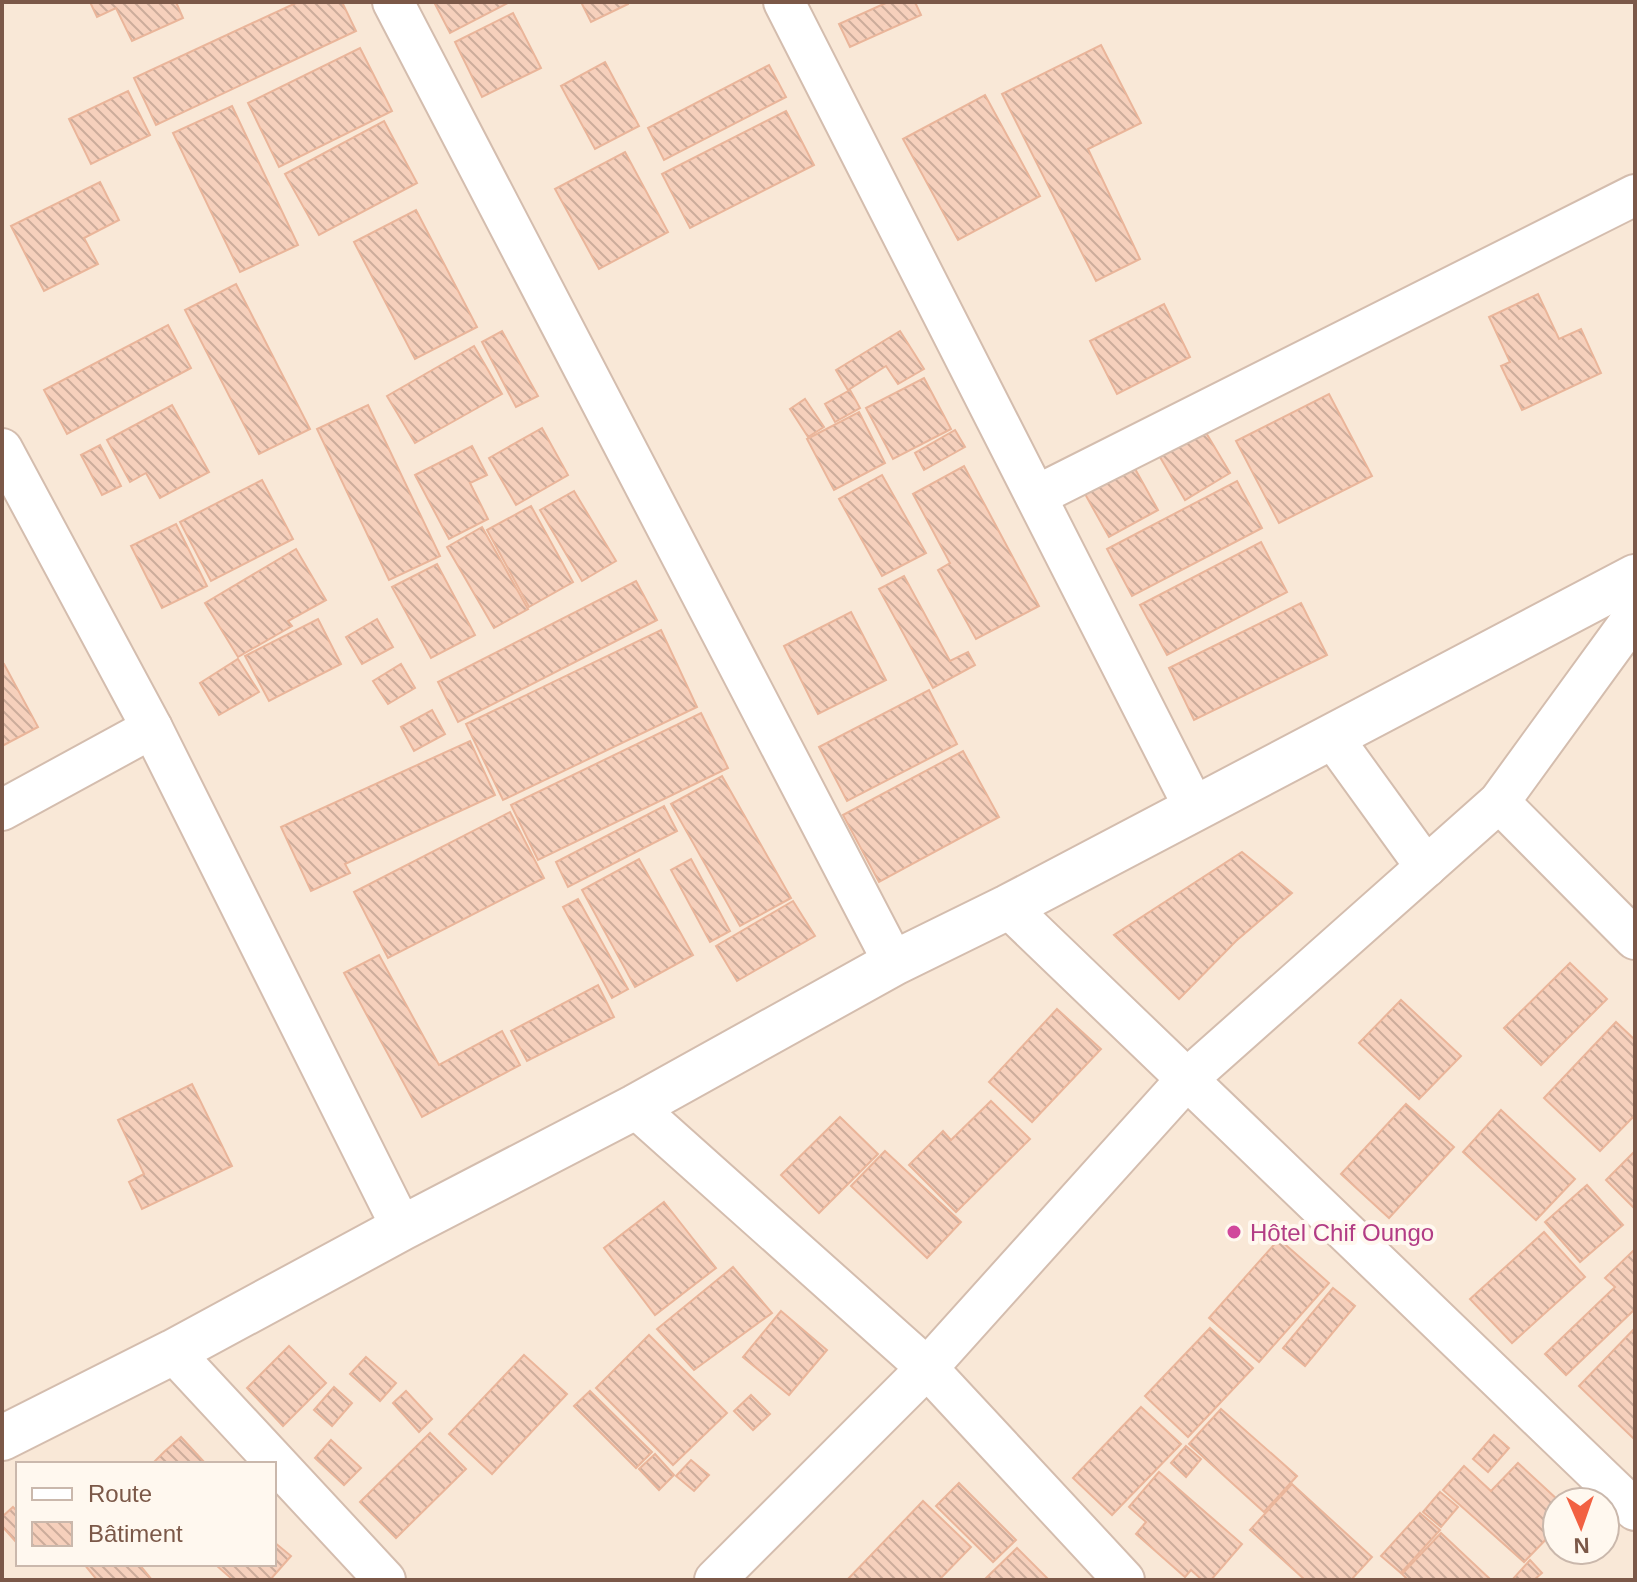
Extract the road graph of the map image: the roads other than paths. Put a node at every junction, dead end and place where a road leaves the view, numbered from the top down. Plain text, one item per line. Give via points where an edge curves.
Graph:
1 (393, 2) edge
2 (784, 2) edge
3 (1635, 195) edge
4 (2, 449) edge
5 (1036, 496) junction
6 (1635, 577) edge
7 (1635, 615) edge
8 (152, 728) junction
9 (1332, 737) junction
10 (1499, 802) junction
11 (1195, 809) junction
12 (2, 810) edge
13 (1426, 867) junction
14 (1008, 907) junction
15 (1635, 939) edge
16 (894, 963) junction
17 (1187, 1079) junction
18 (635, 1107) junction
19 (402, 1228) junction
20 (173, 1352) junction
21 (927, 1368) junction
22 (2, 1438) edge
23 (275, 1462) edge
24 (276, 1463) edge
25 (1635, 1510) edge
26 (385, 1580) edge
27 (715, 1580) edge
28 (1124, 1580) edge

1 - 16 street
2 - 5 street
3 - 5 street
4 - 8 street
5 - 11 street
6 - 9 street
7 - 10 street
8 - 12 street
8 - 19 street
9 - 11 street
9 - 13 street
10 - 13 street
10 - 15 street
11 - 14 street
13 - 17 street
14 - 16 street
14 - 17 street
16 - 18 street
17 - 21 street
17 - 25 street
18 - 19 street
18 - 21 street
19 - 20 street
20 - 22 street
20 - 23 street
21 - 27 street
21 - 28 street
24 - 26 street

